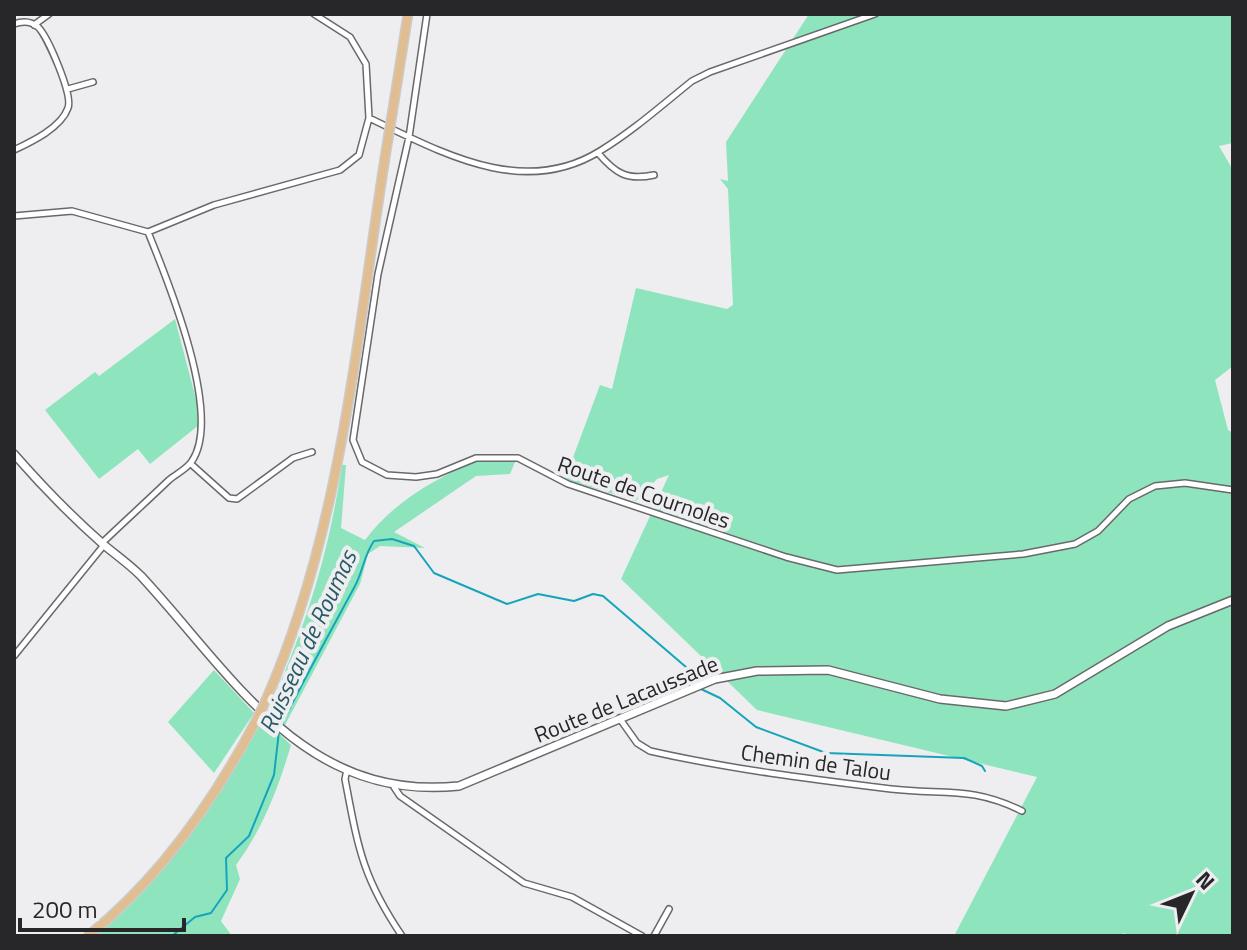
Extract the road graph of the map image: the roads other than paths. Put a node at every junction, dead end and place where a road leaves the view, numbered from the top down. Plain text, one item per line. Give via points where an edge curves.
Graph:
1 (49, 14) edge
2 (314, 14) edge
3 (408, 14) edge
4 (427, 14) edge
5 (875, 14) edge
6 (14, 24) edge
7 (34, 25) junction
8 (93, 82) dead end
9 (68, 89) junction
10 (369, 118) junction
11 (409, 137) junction
12 (14, 150) edge
13 (598, 153) junction
14 (654, 175) dead end
15 (14, 216) edge
16 (148, 232) junction
17 (312, 452) dead end
18 (14, 454) edge
19 (191, 464) junction
20 (1233, 490) edge
21 (103, 544) junction
22 (1233, 600) edge
23 (14, 656) edge
24 (619, 718) junction
25 (347, 770) junction
26 (394, 787) junction
27 (1022, 811) dead end
28 (669, 909) dead end
29 (88, 936) edge
30 (402, 936) edge
31 (642, 936) edge
32 (654, 936) edge

1 - 7 street
2 - 10 street via 360,49 366,64
3 - 29 main road, bridge via 324,536 306,600 266,700 223,778 176,846
4 - 11 street, Route de Cournoles
5 - 13 street via 692,81
6 - 7 street
7 - 9 street
8 - 9 street
9 - 12 street via 65,114
10 - 11 street
10 - 16 street via 359,155 351,164 214,205
11 - 13 street via 448,156 517,172 547,171
11 - 20 street, Route de Cournoles via 378,274 353,440 355,452 387,475 416,477 476,458 518,458 568,484 837,570 1023,554 1075,544 1098,531 1129,499 1155,486 1185,483
13 - 14 street via 623,176
15 - 16 street via 72,211
16 - 19 street via 172,291 203,407 202,434
17 - 19 street via 293,458 237,499 229,498
18 - 21 street, Route de Lacaussade
19 - 21 street
21 - 23 street
21 - 25 street, Route de Lacaussade via 141,577 269,721
22 - 24 street, Route de Lacaussade via 1168,626 1055,694 1006,706 940,699 828,670 757,671 715,679
24 - 26 street, Route de Lacaussade via 459,786
24 - 27 street, Chemin de Talou via 637,743 663,754 869,786 973,792
25 - 26 street, Route de Lacaussade
25 - 30 street via 360,858 371,887
26 - 31 street via 524,883 572,897
28 - 32 street

